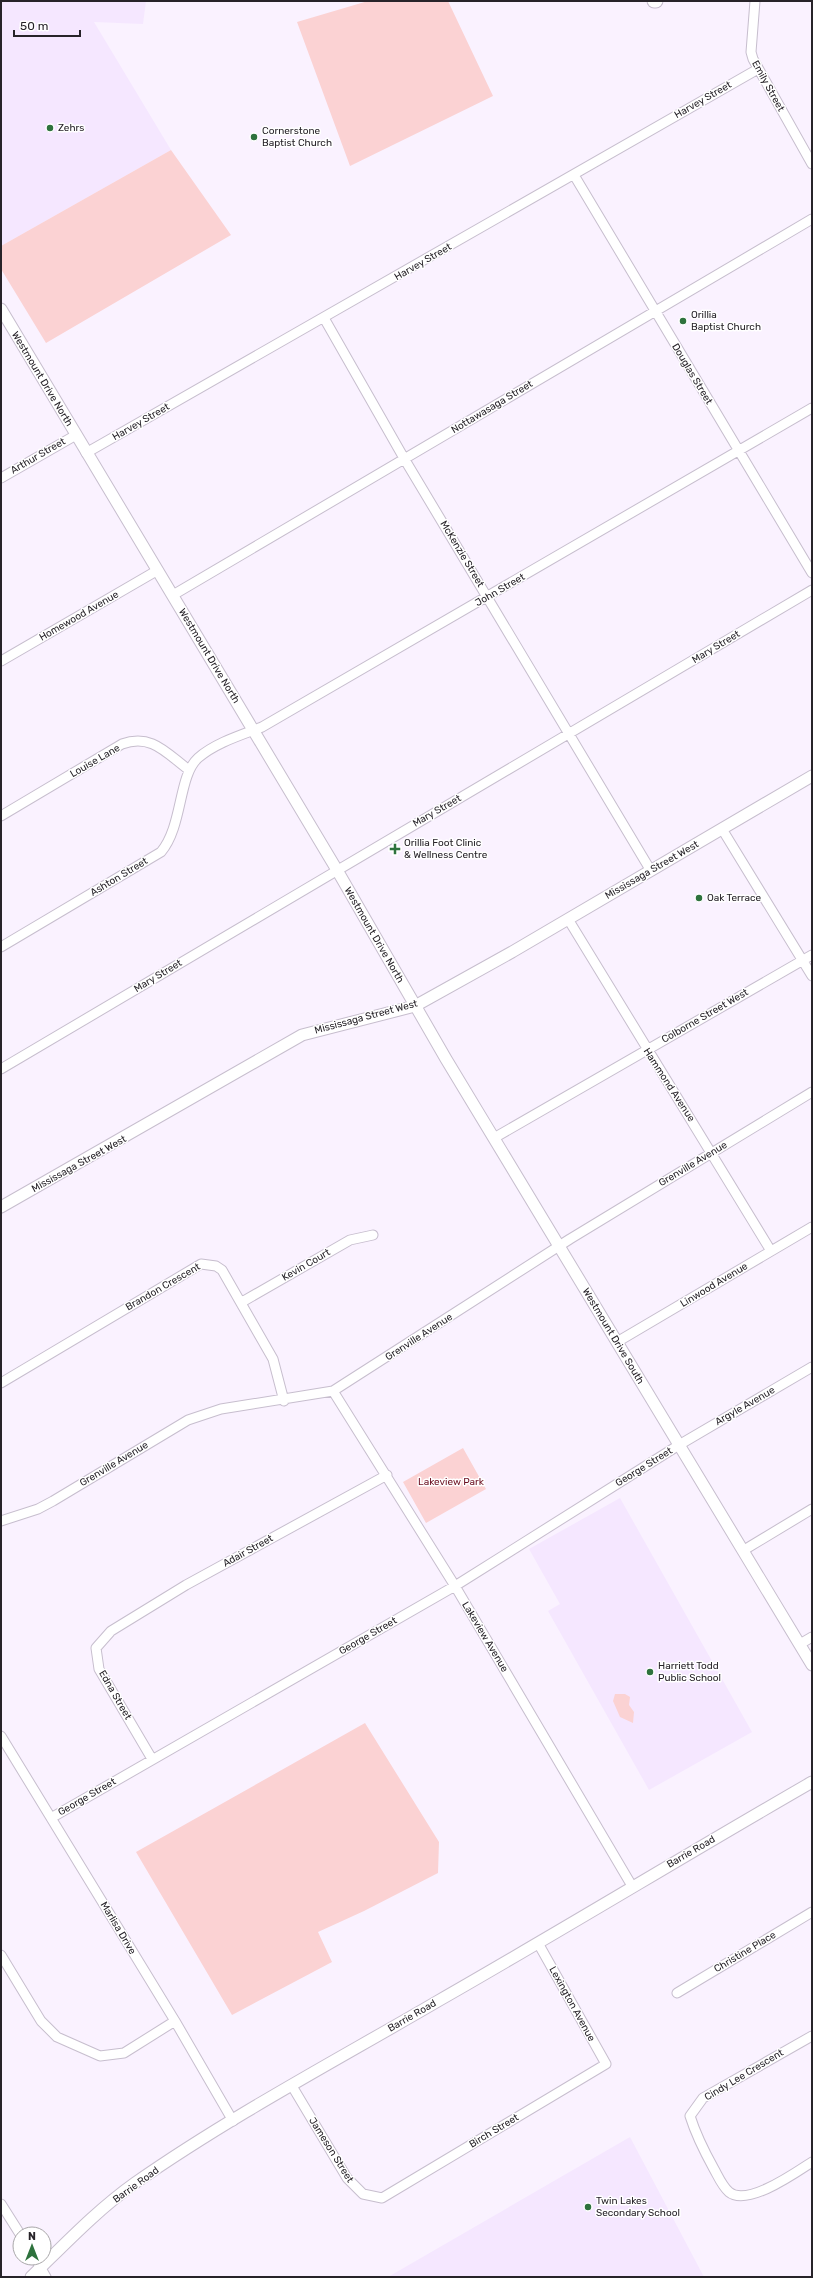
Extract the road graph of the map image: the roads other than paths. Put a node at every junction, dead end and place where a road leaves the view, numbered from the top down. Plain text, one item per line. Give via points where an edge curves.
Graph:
1 (755, 1) edge
2 (758, 69) junction
3 (812, 164) edge
4 (574, 175) junction
5 (812, 219) edge
6 (1, 309) edge
7 (655, 312) junction
8 (324, 318) junction
9 (812, 408) edge
10 (76, 435) junction
11 (738, 452) junction
12 (86, 453) junction
13 (405, 460) junction
14 (1, 478) edge
15 (158, 570) junction
16 (812, 573) edge
17 (812, 590) edge
18 (173, 595) junction
19 (488, 597) junction
20 (1, 661) edge
21 (253, 730) junction
22 (569, 733) junction
23 (189, 770) junction
24 (812, 776) edge
25 (1, 816) edge
26 (722, 829) junction
27 (337, 870) junction
28 (651, 871) junction
29 (568, 919) junction
30 (1, 947) edge
31 (812, 955) edge
32 (803, 960) junction
33 (812, 976) edge
34 (415, 1006) junction
35 (646, 1049) junction
36 (1, 1069) edge
37 (812, 1092) edge
38 (494, 1138) junction
39 (712, 1153) junction
40 (1, 1207) edge
41 (812, 1228) edge
42 (374, 1235) dead end
43 (559, 1246) junction
44 (771, 1251) junction
45 (242, 1302) junction
46 (617, 1342) junction
47 (812, 1367) edge
48 (1, 1383) edge
49 (333, 1391) junction
50 (284, 1401) junction
51 (678, 1445) junction
52 (387, 1475) junction
53 (812, 1509) edge
54 (1, 1521) edge
55 (744, 1550) junction
56 (455, 1586) junction
57 (111, 1631) joint
58 (812, 1637) edge
59 (800, 1644) junction
60 (812, 1666) edge
61 (1, 1736) edge
62 (152, 1759) junction
63 (812, 1782) edge
64 (51, 1818) junction
65 (632, 1886) junction
66 (812, 1912) edge
67 (538, 1944) junction
68 (1, 1955) edge
69 (677, 1993) dead end
70 (175, 2022) junction
71 (812, 2036) edge
72 (606, 2064) joint
73 (292, 2086) junction
74 (233, 2121) junction
75 (812, 2162) edge
76 (382, 2198) joint
77 (1, 2204) edge
78 (15, 2226) edge
79 (40, 2268) edge
80 (31, 2277) edge

1 - 2 street, Emily Street via 751,52
2 - 3 street, Emily Street
2 - 4 street, Harvey Street
4 - 7 street, Douglas Street
4 - 8 street, Harvey Street
5 - 7 street, Nottawasaga Street
6 - 10 street, Westmount Drive North
7 - 11 street, Douglas Street
7 - 13 street, Nottawasaga Street
8 - 12 street, Harvey Street
8 - 13 street, McKenzie Street
9 - 11 street, John Street
10 - 12 street, Westmount Drive North
10 - 14 street, Arthur Street
11 - 16 street, Douglas Street
11 - 19 street, John Street
12 - 15 street, Westmount Drive North
13 - 18 street, Nottawasaga Street
13 - 19 street, McKenzie Street
15 - 18 street, Westmount Drive North
15 - 20 street, Homewood Avenue
17 - 22 street, Mary Street
18 - 21 street, Westmount Drive North
19 - 21 street, John Street
19 - 22 street, McKenzie Street
21 - 23 street, John Street via 211,750 198,759
21 - 27 street, Westmount Drive North
22 - 27 street, Mary Street
22 - 28 street, McKenzie Street
23 - 25 street, Louise Lane via 152,742 133,740 122,744
23 - 30 street, Ashton Street via 174,830 161,852
24 - 26 street, Mississaga Street West
26 - 28 street, Mississaga Street West
26 - 32 street
27 - 34 street, Westmount Drive North
27 - 36 street, Mary Street
28 - 29 street, Mississaga Street West
29 - 34 street, Mississaga Street West
29 - 35 street, Hammond Avenue
31 - 32 street, Colborne Street West
32 - 33 street
32 - 35 street, Colborne Street West
34 - 38 street, Westmount Drive South
34 - 40 street, Mississaga Street West via 302,1035
35 - 38 street, Colborne Street West
35 - 39 street, Hammond Avenue
37 - 39 street, Grenville Avenue
38 - 43 street, Westmount Drive South
39 - 43 street, Grenville Avenue
39 - 44 street, Hammond Avenue
41 - 44 street, Linwood Avenue
42 - 45 street, Kevin Court via 350,1240
43 - 46 street, Westmount Drive South
43 - 49 street, Grenville Avenue
44 - 46 street, Linwood Avenue
45 - 48 street, Brandon Crescent via 222,1270 216,1266 201,1264
45 - 50 street, Brandon Crescent via 273,1359
46 - 51 street, Westmount Drive South
47 - 51 street, Argyle Avenue
49 - 50 street, Grenville Avenue
49 - 52 street, Lakeview Avenue
50 - 54 street, Grenville Avenue via 221,1410 188,1420 53,1501 38,1509
51 - 55 street, Westmount Drive South
51 - 56 street, George Street
52 - 56 street, Lakeview Avenue
52 - 57 street, Adair Street via 186,1585
53 - 55 street
55 - 59 street, Westmount Drive South
56 - 62 street, George Street
56 - 65 street, Lakeview Avenue
57 - 62 street, Edna Street via 96,1648 99,1669
58 - 59 street
59 - 60 street, Westmount Drive South
61 - 64 street, Marlisa Drive
62 - 64 street, George Street
63 - 65 street, Barrie Road
64 - 70 street, Marlisa Drive
65 - 67 street, Barrie Road
66 - 69 street, Christine Place
67 - 72 street, Lexington Avenue
67 - 73 street, Barrie Road
68 - 70 street via 41,2021 58,2037 100,2056 124,2053
70 - 74 street, Marlisa Drive
71 - 75 street, Cindy Lee Crescent via 703,2098 690,2116 696,2137 721,2182 734,2195 759,2192
72 - 76 street, Birch Street
73 - 74 street, Barrie Road
73 - 76 street, Jameson Street via 347,2178 363,2194
74 - 79 street, Barrie Road via 133,2184
77 - 78 street
79 - 80 street, Barrie Road

